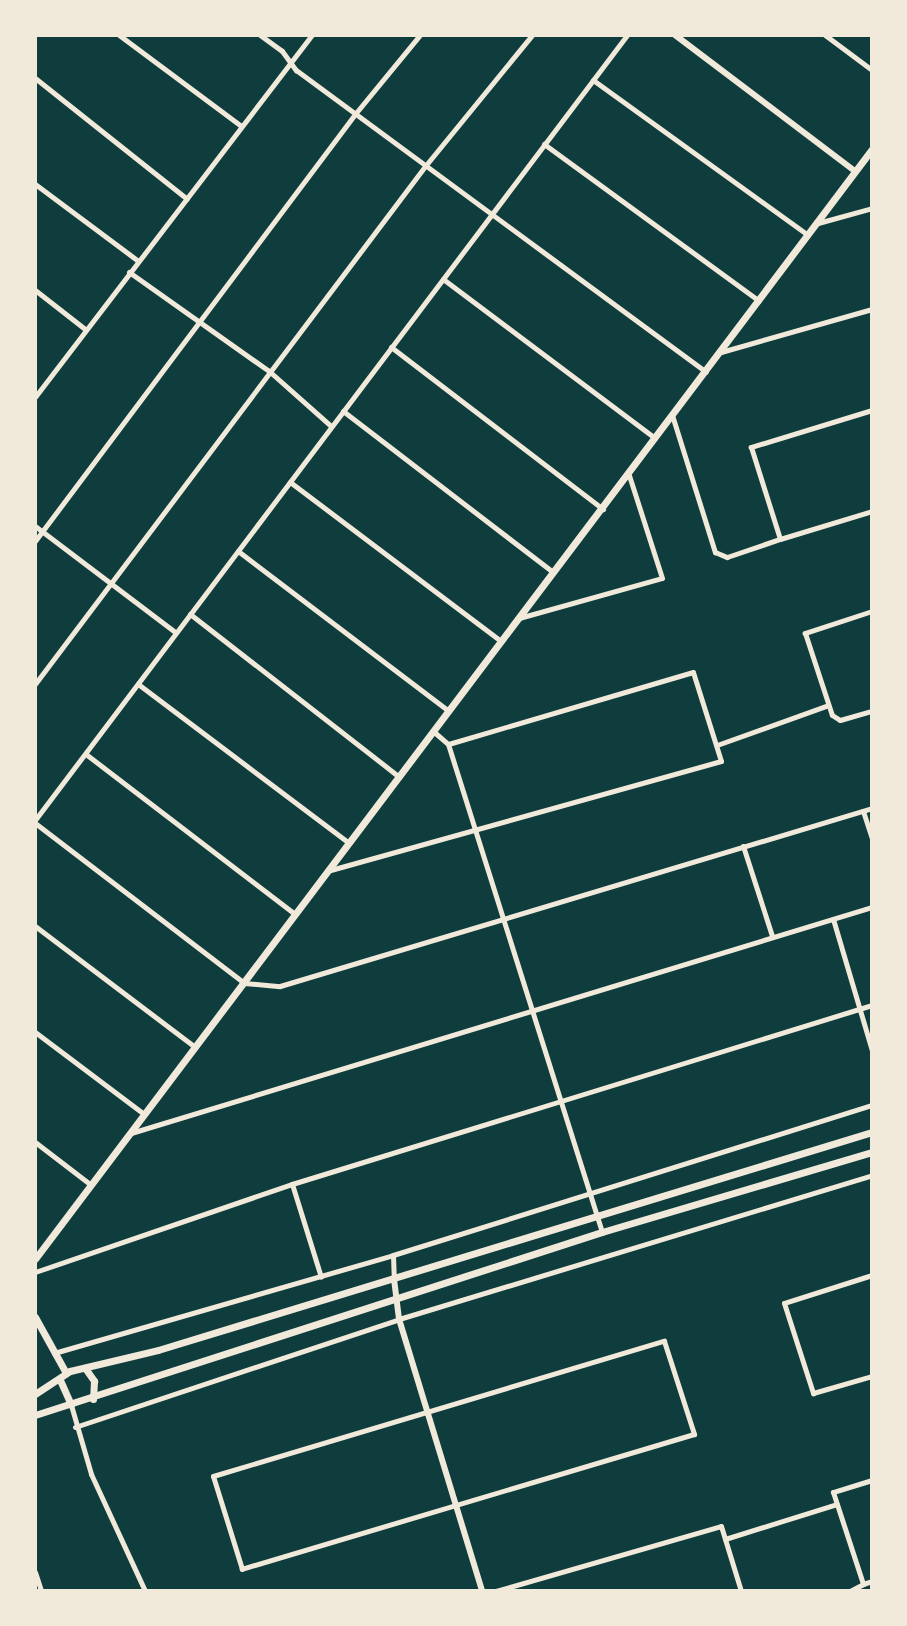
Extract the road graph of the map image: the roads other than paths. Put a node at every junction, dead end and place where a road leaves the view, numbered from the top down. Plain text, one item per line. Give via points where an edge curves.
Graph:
1 (119, 35) edge
2 (260, 35) edge
3 (312, 35) edge
4 (420, 35) edge
5 (532, 35) edge
6 (626, 35) edge
7 (675, 35) edge
8 (825, 35) edge
9 (289, 62) junction
10 (872, 70) edge
11 (35, 78) edge
12 (593, 80) junction
13 (355, 114) junction
14 (241, 126) junction
15 (544, 144) junction
16 (872, 149) edge
17 (426, 166) junction
18 (855, 171) junction
19 (35, 184) edge
20 (187, 199) junction
21 (872, 208) edge
22 (492, 214) junction
23 (818, 223) junction
24 (808, 236) junction
25 (137, 260) junction
26 (129, 272) junction
27 (443, 279) junction
28 (35, 290) edge
29 (759, 301) junction
30 (872, 309) edge
31 (199, 321) junction
32 (85, 329) junction
33 (391, 347) junction
34 (721, 352) junction
35 (269, 371) junction
36 (706, 372) junction
37 (35, 397) edge
38 (872, 410) edge
39 (343, 411) junction
40 (672, 415) junction
41 (331, 426) junction
42 (655, 438) junction
43 (629, 475) junction
44 (290, 482) junction
45 (603, 509) junction
46 (872, 510) edge
47 (35, 526) edge
48 (43, 531) junction
49 (780, 539) junction
50 (35, 541) edge
51 (238, 551) junction
52 (553, 572) junction
53 (110, 584) junction
54 (872, 611) edge
55 (190, 614) junction
56 (519, 618) junction
57 (174, 632) junction
58 (501, 641) junction
59 (35, 684) edge
60 (138, 684) junction
61 (825, 706) junction
62 (449, 711) junction
63 (872, 711) edge
64 (433, 731) junction
65 (448, 744) junction
66 (717, 745) junction
67 (87, 755) junction
68 (398, 776) junction
69 (872, 808) edge
70 (863, 811) junction
71 (35, 822) edge
72 (476, 828) junction
73 (872, 839) edge
74 (348, 842) junction
75 (743, 846) junction
76 (327, 871) junction
77 (872, 907) edge
78 (294, 913) junction
79 (504, 918) junction
80 (833, 919) junction
81 (35, 926) edge
82 (772, 936) junction
83 (244, 983) junction
84 (872, 1005) edge
85 (859, 1009) junction
86 (531, 1013) junction
87 (35, 1032) edge
88 (195, 1047) junction
89 (872, 1051) edge
90 (560, 1102) junction
91 (872, 1105) edge
92 (144, 1114) junction
93 (872, 1132) edge
94 (131, 1133) junction
95 (35, 1142) edge
96 (872, 1152) edge
97 (872, 1175) edge
98 (90, 1184) junction
99 (292, 1184) junction
100 (589, 1193) junction
101 (596, 1216) junction
102 (602, 1233) junction
103 (393, 1255) junction
104 (35, 1259) edge
105 (35, 1272) edge
106 (872, 1275) edge
107 (321, 1277) junction
108 (394, 1279) junction
109 (395, 1298) junction
110 (35, 1317) edge
111 (399, 1319) junction
112 (54, 1353) junction
113 (85, 1368) junction
114 (872, 1376) edge
115 (63, 1377) junction
116 (35, 1394) edge
117 (93, 1399) junction
118 (71, 1405) junction
119 (427, 1412) junction
120 (35, 1415) edge
121 (75, 1427) junction
122 (872, 1480) edge
123 (837, 1504) junction
124 (455, 1505) junction
125 (725, 1539) junction
126 (35, 1572) edge
127 (872, 1581) edge
128 (863, 1584) junction
129 (41, 1591) edge
130 (145, 1591) edge
131 (482, 1591) edge
132 (496, 1591) edge
133 (741, 1591) edge
134 (849, 1591) edge

1 - 14 street
2 - 9 street
3 - 9 street
4 - 13 street
5 - 17 street
6 - 12 street
7 - 18 street
8 - 10 street
9 - 13 street
9 - 14 street
11 - 20 street
12 - 15 street
12 - 24 street
13 - 17 street
13 - 31 street
14 - 20 street
15 - 22 street
15 - 29 street
16 - 18 main road
17 - 22 street
17 - 35 street
18 - 23 main road
19 - 25 street
20 - 25 street
21 - 23 street
22 - 27 street
22 - 36 street
23 - 24 main road
24 - 29 main road
25 - 26 street
26 - 31 street
26 - 32 street
27 - 33 street
27 - 42 street
28 - 32 street
29 - 34 main road
30 - 34 street
31 - 35 street
31 - 48 street
32 - 37 street
33 - 39 street
33 - 45 street
34 - 36 main road
35 - 41 street
35 - 53 street
36 - 40 main road
38 - 49 street via 751,447
39 - 41 street
39 - 52 street
40 - 42 main road
40 - 49 street via 715,552 727,557
41 - 44 street
42 - 43 main road
43 - 45 main road
43 - 56 street via 662,578
44 - 51 street
44 - 58 street
45 - 52 main road
46 - 49 street
47 - 48 street
48 - 50 street
48 - 53 street
51 - 55 street
51 - 62 street
52 - 56 main road
53 - 57 street
53 - 59 street
54 - 61 street via 805,633
55 - 57 street
55 - 68 street
56 - 58 main road
57 - 60 street
58 - 62 main road
60 - 67 street
60 - 74 street
61 - 63 street via 840,720
61 - 66 street
62 - 64 main road
64 - 65 street
64 - 68 main road
65 - 66 street via 693,672
65 - 72 street
66 - 72 street via 721,761
67 - 71 street
67 - 78 street
68 - 74 main road
69 - 70 street
70 - 73 street
70 - 75 street
71 - 83 street
72 - 76 street
72 - 79 street
74 - 76 main road
75 - 79 street
75 - 82 street
76 - 78 main road
77 - 80 street
78 - 83 main road
79 - 83 street via 280,986
79 - 86 street
80 - 82 street
80 - 85 street
81 - 88 street
82 - 86 street
83 - 88 main road
84 - 85 street
85 - 89 street
85 - 90 street
86 - 90 street
86 - 94 street
87 - 92 street
88 - 92 main road
90 - 99 street
90 - 100 street
91 - 100 street
92 - 94 main road
93 - 101 main road
94 - 98 main road
95 - 98 street
96 - 102 main road
97 - 111 street
98 - 104 main road
99 - 105 street
99 - 107 street
100 - 101 street
100 - 103 street
101 - 102 street
101 - 108 main road
102 - 109 main road
103 - 107 street
103 - 108 street
106 - 114 street via 784,1303 813,1393
107 - 112 street
108 - 109 street
108 - 113 main road
109 - 111 street
109 - 117 main road
110 - 112 main road
111 - 119 street
111 - 121 street
112 - 115 main road
113 - 115 main road
113 - 117 main road via 94,1381
115 - 116 main road
115 - 118 main road
117 - 118 main road
118 - 120 main road
118 - 121 street
119 - 124 street
119 - 124 street via 213,1476 242,1569
119 - 124 street via 664,1341 694,1434
121 - 130 street via 91,1474
122 - 123 street via 833,1492
123 - 125 street
123 - 128 street
124 - 131 street
125 - 132 street via 721,1526
125 - 133 street
126 - 129 street
127 - 128 street
128 - 134 street

